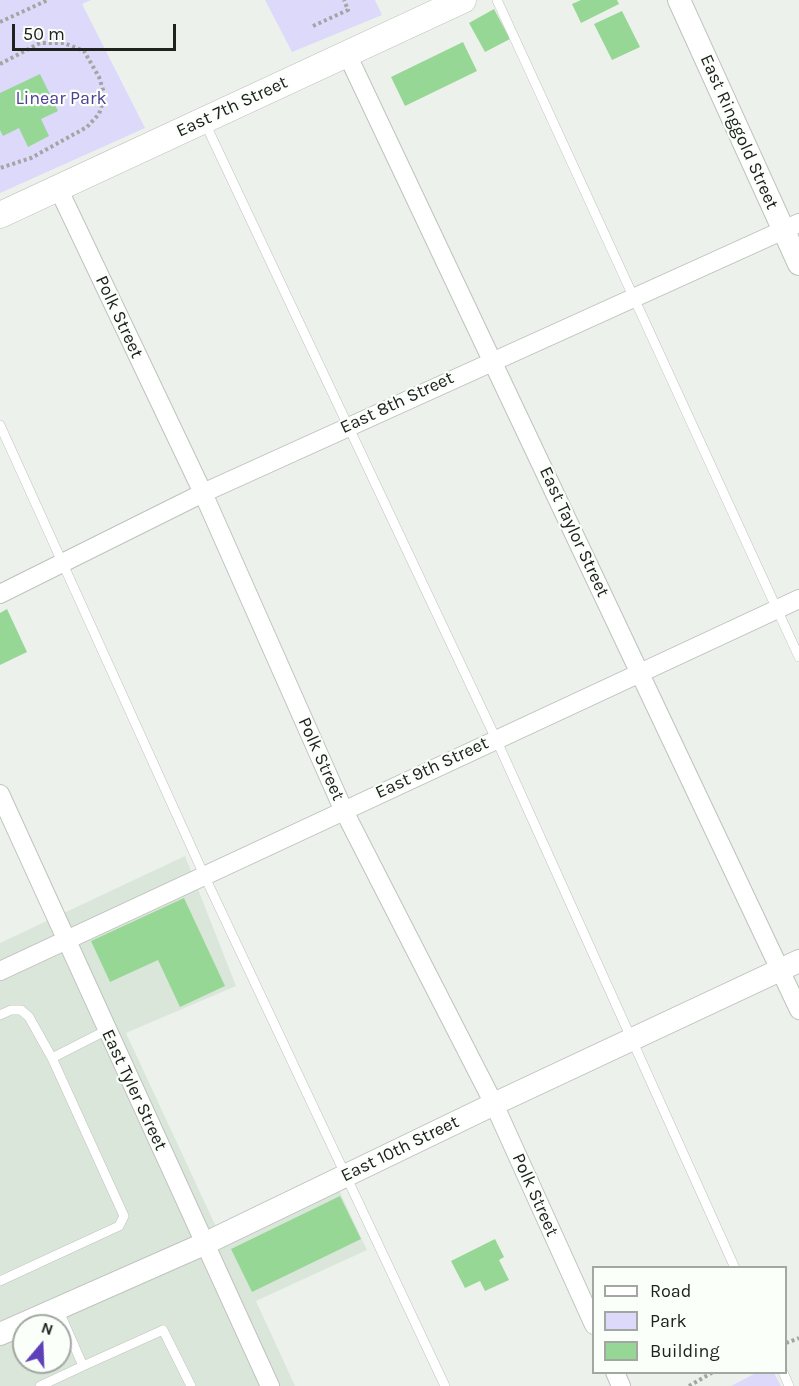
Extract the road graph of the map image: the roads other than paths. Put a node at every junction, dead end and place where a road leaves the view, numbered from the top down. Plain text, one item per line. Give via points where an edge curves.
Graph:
1 (464, 0) edge
2 (497, 0) edge
3 (679, 0) edge
4 (347, 54) junction
5 (203, 120) junction
6 (58, 188) junction
7 (0, 215) edge
8 (791, 227) edge
9 (799, 264) edge
10 (636, 297) junction
11 (493, 360) junction
12 (0, 425) edge
13 (346, 427) junction
14 (203, 493) junction
15 (64, 562) junction
16 (0, 594) edge
17 (799, 599) edge
18 (778, 609) junction
19 (799, 657) edge
20 (640, 672) junction
21 (496, 739) junction
22 (0, 794) edge
23 (343, 809) junction
24 (204, 875) junction
25 (66, 941) junction
26 (790, 965) edge
27 (0, 971) edge
28 (799, 1010) edge
29 (0, 1015) edge
30 (107, 1030) junction
31 (632, 1039) junction
32 (52, 1058) junction
33 (494, 1104) junction
34 (344, 1176) junction
35 (204, 1244) junction
36 (734, 1266) edge
37 (0, 1281) edge
38 (58, 1309) junction
39 (592, 1321) edge
40 (0, 1334) edge
41 (83, 1366) junction
42 (40, 1386) edge
43 (190, 1386) edge
44 (270, 1386) edge
45 (445, 1386) edge

1 - 4 main road, East 7th Street
2 - 10 lane
3 - 8 street, East Ringgold Street
4 - 5 main road, East 7th Street
4 - 11 street, East Taylor Street
5 - 6 main road, East 7th Street
5 - 13 lane
6 - 7 main road, East 7th Street
6 - 14 street, Polk Street
8 - 9 street, East Ringgold Street
8 - 10 street, East 8th Street
10 - 11 street, East 8th Street
10 - 18 lane
11 - 13 street, East 8th Street
11 - 20 street, East Taylor Street
12 - 15 lane
13 - 14 street, East 8th Street
13 - 21 lane
14 - 15 street, East 8th Street
14 - 23 street, Polk Street
15 - 16 street, East 8th Street
15 - 24 lane
17 - 18 street, East 9th Street
18 - 19 lane
18 - 20 street, East 9th Street
20 - 21 street, East 9th Street
20 - 26 street, East Taylor Street
21 - 23 street, East 9th Street
21 - 31 lane
22 - 25 street, East Tyler Street
23 - 24 street, East 9th Street
23 - 33 street, Polk Street
24 - 25 street, East 9th Street
24 - 34 lane
25 - 27 street, East 9th Street
25 - 30 street, East Tyler Street
26 - 28 street, East Taylor Street
26 - 31 street, East 10th Street
29 - 32 lane via 21,1010
30 - 32 lane
30 - 35 street, East Tyler Street
31 - 33 street, East 10th Street
31 - 36 lane
32 - 37 lane via 124,1216 118,1226
33 - 34 street, East 10th Street
33 - 39 street, Polk Street
34 - 35 street, East 10th Street
34 - 45 lane
35 - 38 street, East 10th Street
35 - 44 street, East Tyler Street
38 - 40 street, East 10th Street
38 - 41 lane
41 - 42 lane
41 - 43 lane via 163,1330

